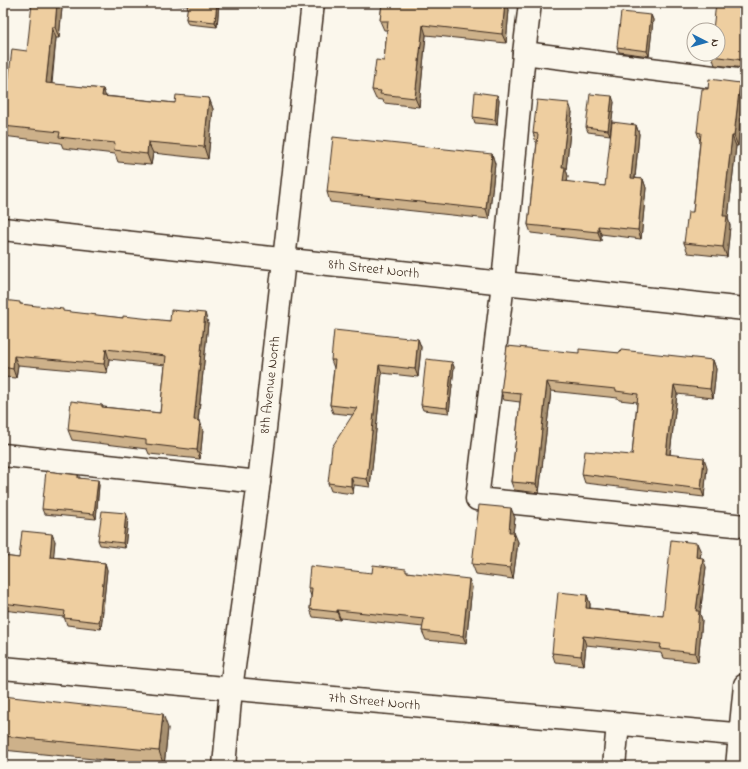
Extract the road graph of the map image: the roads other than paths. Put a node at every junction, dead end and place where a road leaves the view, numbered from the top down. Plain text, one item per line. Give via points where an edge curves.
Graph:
1 (313, 3) edge
2 (530, 3) edge
3 (524, 53) junction
4 (745, 81) edge
5 (3, 228) edge
6 (285, 259) junction
7 (503, 283) junction
8 (745, 309) edge
9 (3, 455) edge
10 (260, 482) junction
11 (745, 526) edge
12 (3, 668) edge
13 (745, 685) edge
14 (231, 689) junction
15 (618, 724) junction
16 (742, 735) edge
17 (224, 766) edge
18 (614, 766) edge
19 (737, 766) edge

1 - 6 street, 8th Avenue North
2 - 3 street
3 - 4 street
3 - 7 street
5 - 6 street, 8th Street North
6 - 7 street, 8th Street North
6 - 10 street, 8th Avenue North
7 - 8 street, 8th Street North
7 - 11 street via 478,499
9 - 10 street
10 - 14 street, 8th Avenue North
12 - 14 street, 7th Street North
13 - 16 street
14 - 15 street, 7th Street North
14 - 17 street, 8th Avenue North
15 - 16 street, 7th Street North
15 - 18 street
16 - 19 street

